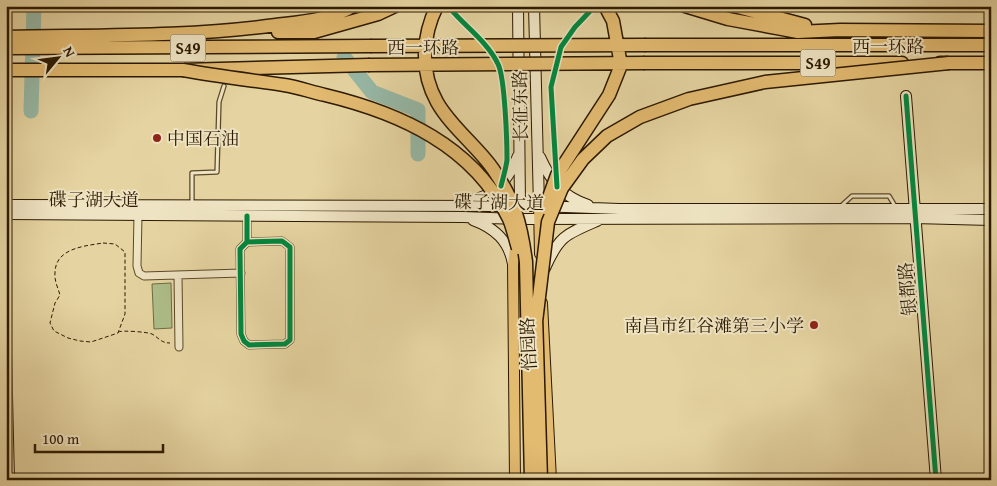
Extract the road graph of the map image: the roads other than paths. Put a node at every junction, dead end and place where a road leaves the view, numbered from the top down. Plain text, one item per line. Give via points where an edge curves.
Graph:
1 (353, 6) edge
2 (395, 6) edge
3 (437, 6) edge
4 (518, 6) edge
5 (534, 6) edge
6 (605, 6) edge
7 (685, 6) edge
8 (734, 6) edge
9 (840, 30) junction
10 (991, 31) edge
11 (225, 32) junction
12 (6, 37) edge
13 (991, 45) edge
14 (6, 48) edge
15 (949, 63) junction
16 (991, 63) edge
17 (6, 70) edge
18 (183, 70) junction
19 (224, 86) dead end
20 (906, 96) dead end
21 (519, 153) junction
22 (538, 153) junction
23 (6, 205) edge
24 (192, 206) junction
25 (450, 206) junction
26 (520, 206) junction
27 (539, 206) junction
28 (596, 208) junction
29 (991, 209) edge
30 (914, 213) junction
31 (6, 214) edge
32 (138, 215) junction
33 (247, 216) junction
34 (462, 217) junction
35 (602, 218) junction
36 (518, 219) junction
37 (538, 219) junction
38 (991, 220) edge
39 (247, 242) junction
40 (513, 265) junction
41 (240, 273) junction
42 (178, 275) junction
43 (541, 278) junction
44 (531, 318) junction
45 (179, 345) road end
46 (6, 353) edge
47 (9, 480) edge
48 (515, 480) edge
49 (531, 480) edge
50 (541, 480) edge
51 (551, 480) edge
52 (936, 480) edge

1 - 11 highway via 306,22
2 - 11 highway via 314,32
3 - 44 highway, bridge via 429,22 424,53 429,79 437,102 493,169 512,201 522,231
4 - 21 main road, 长征东路
5 - 22 main road, 长征东路
6 - 44 highway, bridge via 613,21 621,64 609,95 557,175 541,221
7 - 9 highway via 728,19 798,32
8 - 9 highway via 794,23
9 - 10 highway
11 - 12 highway
13 - 14 highway, 西一环路 / S49, bridge
15 - 16 highway, 西一环路 / S49
15 - 18 highway, 西一环路 / S49, bridge via 368,65
15 - 44 highway, bridge via 765,82 681,102 640,116 607,136 583,159 562,188 548,222
17 - 18 highway, 西一环路 / S49
18 - 44 highway, bridge via 285,85 345,100 396,116 437,139 472,165 492,188 510,220 521,258
19 - 24 lane via 219,102 217,172 192,173
20 - 30 main road, 银都路
21 - 25 main road via 501,186 484,197
21 - 26 main road, 长征东路
22 - 27 main road, 长征东路
22 - 28 main road via 557,187 580,203
23 - 24 main road, 碟子湖大道
24 - 25 main road, 碟子湖大道
25 - 26 main road, 碟子湖大道
26 - 27 main road, 碟子湖大道
26 - 36 main road, 怡园路
27 - 28 main road, 碟子湖大道
27 - 37 main road, 怡园路
28 - 30 main road, 碟子湖大道 via 897,209
29 - 30 main road, 碟子湖大道
30 - 35 main road, 碟子湖大道
30 - 38 main road, 碟子湖大道
30 - 52 main road, 银都路
31 - 32 main road, 碟子湖大道
32 - 33 main road, 碟子湖大道
32 - 42 street via 139,273 144,276
33 - 34 main road, 碟子湖大道
33 - 39 street
34 - 36 main road, 碟子湖大道
34 - 40 main road via 482,224 498,235 507,245
35 - 37 main road, 碟子湖大道
35 - 43 main road via 563,238 553,250
36 - 37 main road, 碟子湖大道
36 - 40 main road, 怡园路
37 - 43 main road, 怡园路
39 - 41 street via 240,250
39 - 41 street via 282,241 290,247 290,340 285,344 249,345 244,341
40 - 48 main road, 怡园路
41 - 42 street
42 - 45 street
43 - 51 main road, 怡园路
44 - 49 highway, bridge
44 - 50 highway, bridge
46 - 47 main road

